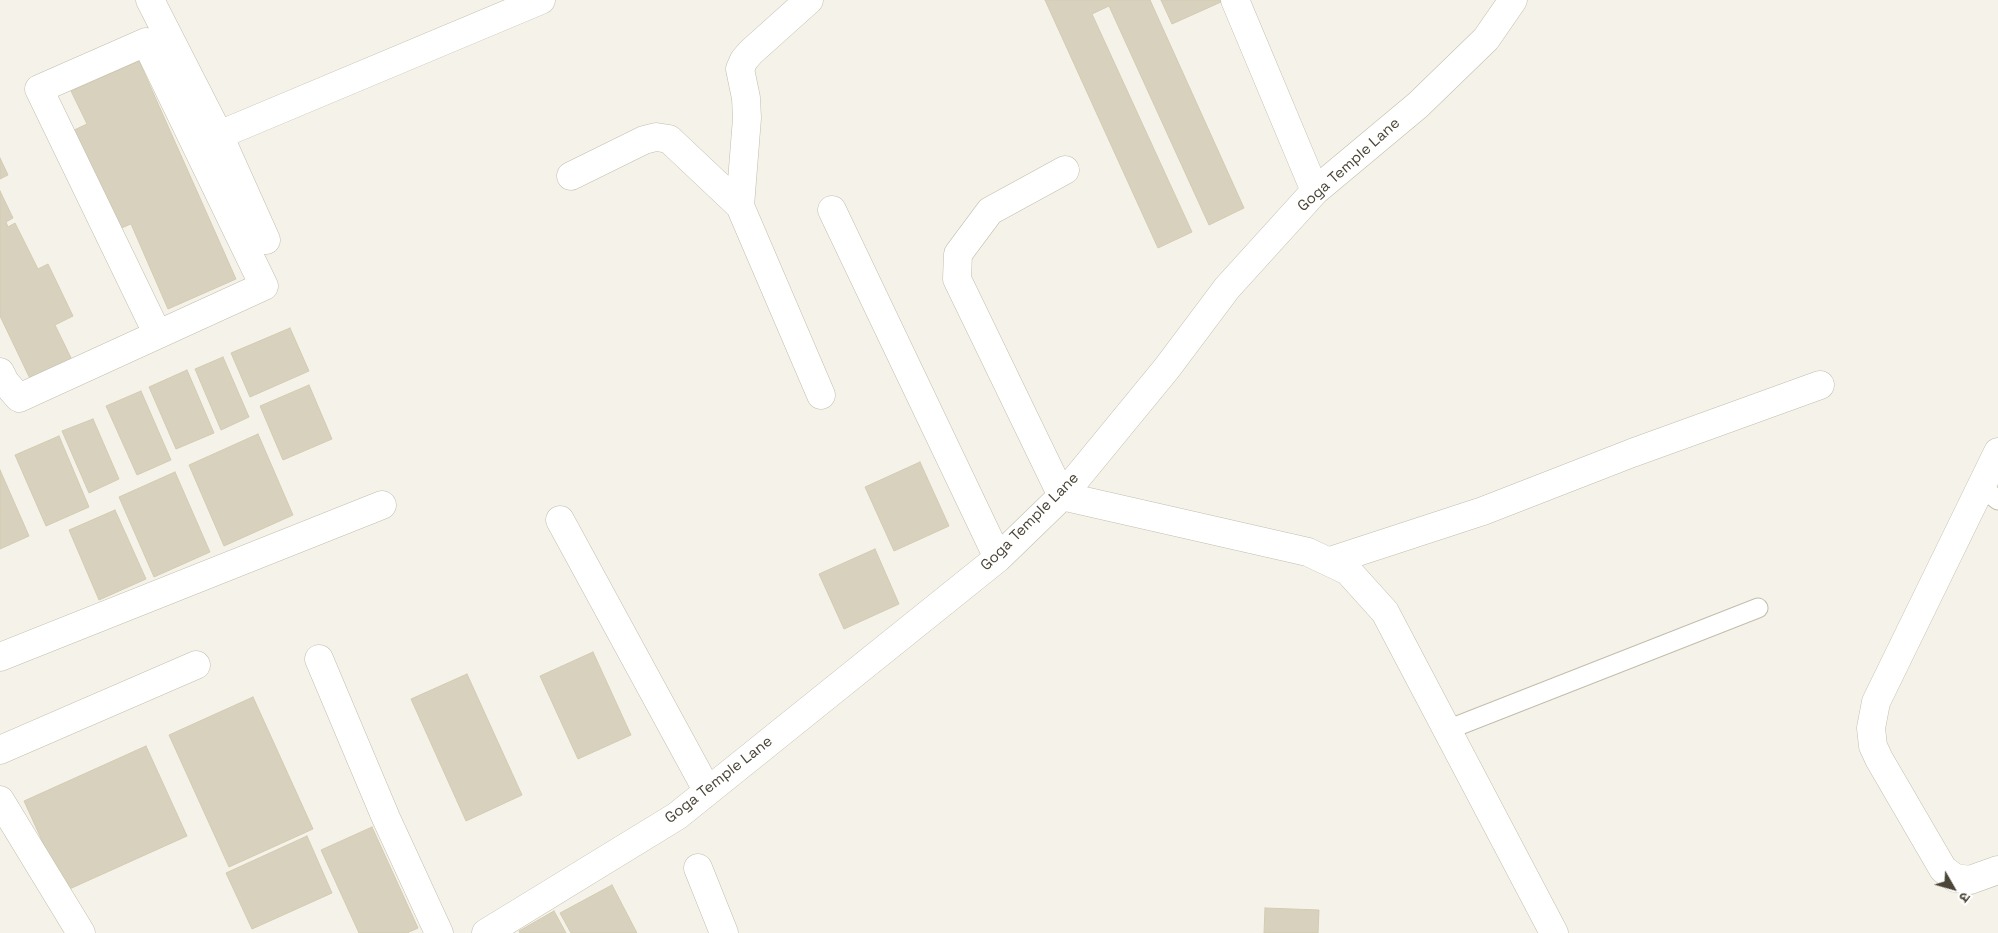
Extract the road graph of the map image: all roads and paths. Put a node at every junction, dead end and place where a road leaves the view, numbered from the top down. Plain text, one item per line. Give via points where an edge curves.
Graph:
1 (150, 0) edge
2 (540, 0) edge
3 (809, 0) edge
4 (1235, 0) edge
5 (1513, 0) edge
6 (219, 135) junction
7 (1065, 170) dead end
8 (571, 176) dead end
9 (1316, 191) junction
10 (740, 206) junction
11 (832, 210) dead end
12 (266, 240) dead end
13 (157, 333) junction
14 (0, 372) edge
15 (1820, 385) dead end
16 (821, 395) dead end
17 (1998, 452) edge
18 (1989, 494) edge
19 (1062, 496) junction
20 (382, 505) dead end
21 (560, 520) dead end
22 (998, 558) junction
23 (1330, 561) junction
24 (1758, 608) dead end
25 (0, 657) edge
26 (319, 659) dead end
27 (196, 665) dead end
28 (1447, 730) junction
29 (0, 750) edge
30 (707, 790) junction
31 (0, 800) edge
32 (698, 868) dead end
33 (1998, 870) edge
34 (81, 933) edge
35 (439, 933) edge
36 (486, 933) edge
37 (724, 933) edge
38 (1554, 933) edge

1 - 6 street
2 - 6 street
3 - 10 street via 751,52 740,69 747,118
4 - 9 street
5 - 9 street, Goga Temple Lane via 1486,39 1431,92
6 - 12 street
7 - 19 street via 990,211 958,254 957,279
8 - 10 street via 656,137 670,140
9 - 19 street, Goga Temple Lane via 1228,288 1168,368
10 - 16 street
11 - 22 street
13 - 13 street via 39,89 146,42 264,286
13 - 14 street via 18,398
15 - 23 street via 1483,511
17 - 18 street
18 - 33 street via 1876,702 1871,728 1879,760 1943,869 1955,878 1970,880
19 - 22 street, Goga Temple Lane
19 - 23 street via 1308,552
20 - 25 street
21 - 30 street
22 - 30 street, Goga Temple Lane
23 - 28 street via 1348,571 1386,612
24 - 28 lane
26 - 35 street
27 - 29 street
28 - 38 street
30 - 36 street, Goga Temple Lane via 677,816
31 - 34 street
32 - 37 street

